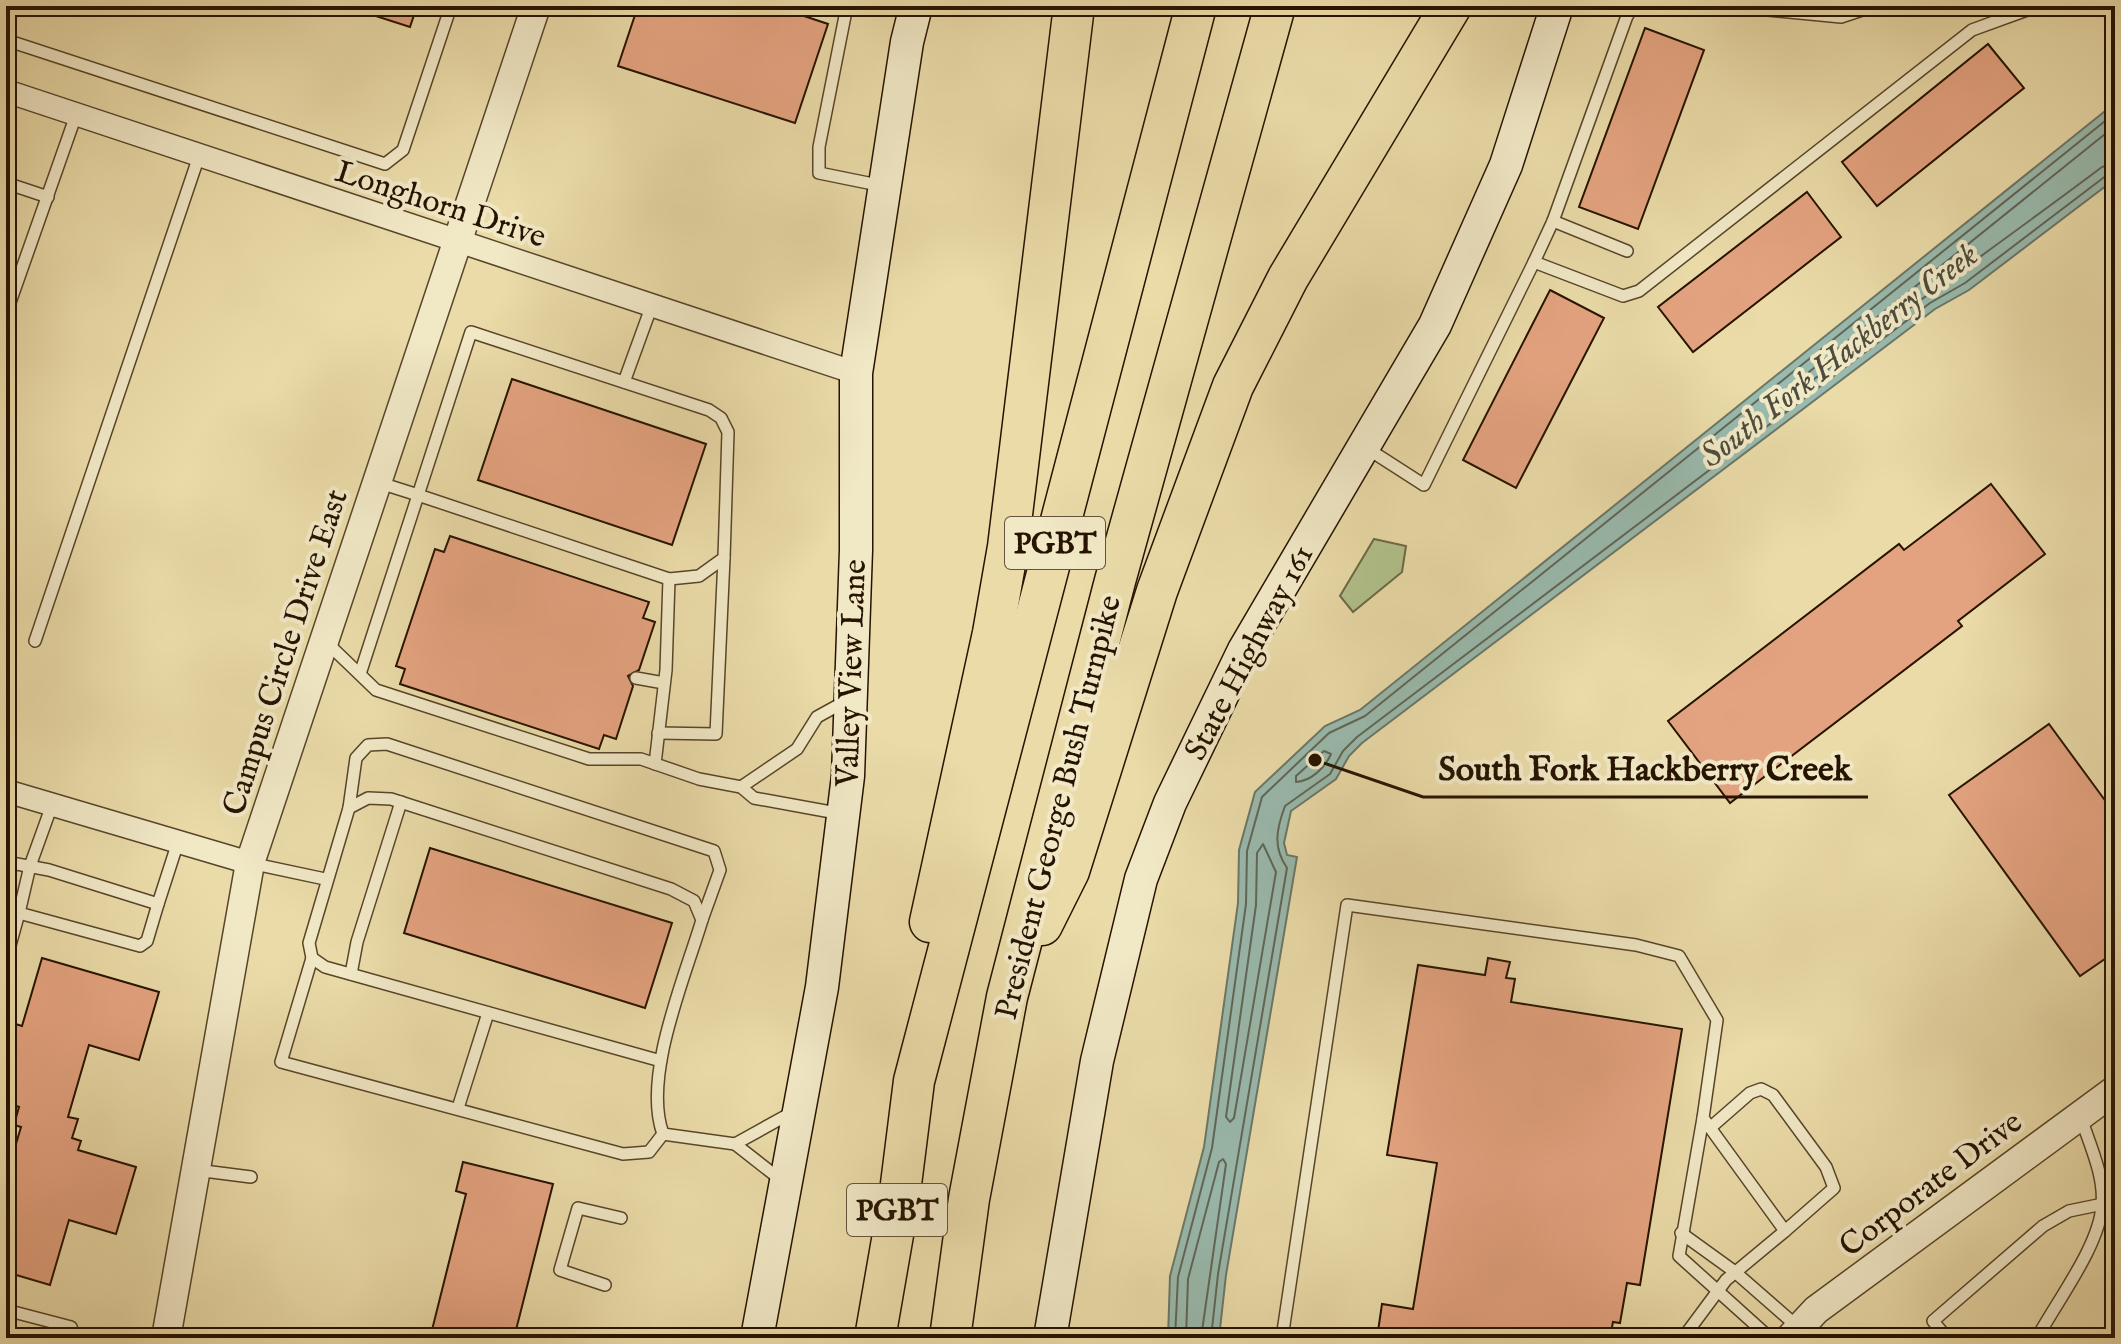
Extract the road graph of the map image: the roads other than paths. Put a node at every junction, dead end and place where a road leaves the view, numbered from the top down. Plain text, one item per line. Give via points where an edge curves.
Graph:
1 (451, 6) edge
2 (536, 6) edge
3 (847, 6) edge
4 (916, 6) edge
5 (1074, 6) edge
6 (1196, 6) edge
7 (1275, 6) edge
8 (1451, 6) edge
9 (1557, 6) edge
10 (1634, 6) edge
11 (1727, 6) edge
12 (1874, 6) edge
13 (2038, 6) edge
14 (6, 40) edge
15 (6, 91) edge
16 (76, 115) junction
17 (199, 156) junction
18 (6, 183) edge
19 (883, 186) junction
20 (48, 197) junction
21 (1553, 221) junction
22 (456, 243) junction
23 (1627, 251) dead end
24 (1534, 262) junction
25 (652, 305) junction
26 (6, 314) edge
27 (856, 373) junction
28 (624, 382) junction
29 (1364, 446) junction
30 (377, 481) junction
31 (418, 495) junction
32 (724, 558) junction
33 (669, 579) junction
34 (324, 640) junction
35 (35, 641) dead end
36 (360, 674) junction
37 (636, 678) dead end
38 (664, 683) junction
39 (851, 699) junction
40 (658, 733) junction
41 (655, 764) junction
42 (741, 787) junction
43 (6, 791) edge
44 (401, 802) junction
45 (52, 805) junction
46 (349, 808) junction
47 (844, 814) junction
48 (178, 842) junction
49 (6, 862) edge
50 (250, 863) junction
51 (30, 866) junction
52 (325, 879) junction
53 (158, 904) junction
54 (19, 913) junction
55 (702, 920) junction
56 (312, 958) junction
57 (6, 960) edge
58 (351, 974) junction
59 (1007, 997) junction
60 (488, 1013) junction
61 (661, 1061) junction
62 (914, 1081) junction
63 (2115, 1090) edge
64 (458, 1108) junction
65 (799, 1109) junction
66 (2080, 1115) junction
67 (1706, 1123) junction
68 (663, 1134) junction
69 (735, 1144) junction
70 (196, 1170) junction
71 (251, 1177) dead end
72 (785, 1184) junction
73 (2103, 1204) junction
74 (621, 1218) dead end
75 (1785, 1231) junction
76 (1681, 1233) junction
77 (1735, 1272) junction
78 (605, 1285) dead end
79 (1718, 1291) junction
80 (6, 1310) edge
81 (1795, 1333) edge
82 (75, 1338) edge
83 (166, 1338) edge
84 (757, 1338) edge
85 (875, 1338) edge
86 (950, 1338) edge
87 (1050, 1338) edge
88 (1282, 1338) edge
89 (1683, 1338) edge
90 (1770, 1338) edge
91 (1947, 1338) edge
92 (2037, 1338) edge

1 - 14 lane via 403,150 385,164
2 - 22 street, Campus Circle Drive East
3 - 19 lane via 819,147 819,173
4 - 19 main road, Valley View Lane
5 - 62 highway via 1008,547 929,927
6 - 62 highway, President George Bush Turnpike / PGBT
7 - 59 highway, President George Bush Turnpike / PGBT via 1115,581
8 - 59 highway via 1288,278 1233,386 1161,577 1069,871
9 - 29 main road, State Highway 161 via 1506,165 1471,249 1435,325
10 - 21 lane
11 - 12 lane via 1841,17
13 - 24 lane via 1972,30 1639,291 1623,296
15 - 16 street, Longhorn Drive
16 - 17 street, Longhorn Drive
16 - 20 lane
17 - 22 street, Longhorn Drive
17 - 35 lane
18 - 20 lane
19 - 27 main road, Valley View Lane
20 - 26 lane
21 - 23 lane
21 - 24 lane
22 - 25 street, Longhorn Drive
22 - 30 street, Campus Circle Drive East
24 - 29 lane via 1424,485
25 - 27 street, Longhorn Drive
25 - 28 lane
27 - 39 main road, Valley View Lane
28 - 31 lane via 471,332
28 - 32 lane via 721,418 728,432
29 - 87 main road, State Highway 161 via 1225,688 1170,803 1141,879 1097,1061
30 - 31 lane
30 - 34 street, Campus Circle Drive East
31 - 33 lane
31 - 36 lane
32 - 33 lane via 699,576
32 - 40 lane via 716,734
33 - 38 lane
34 - 36 lane
34 - 50 street, Campus Circle Drive East
36 - 41 lane via 376,690 589,759
37 - 38 lane
38 - 40 lane
39 - 42 lane via 817,717 797,749
39 - 47 main road, Valley View Lane
40 - 41 lane
41 - 42 lane
42 - 47 lane via 754,798
43 - 45 street
44 - 46 lane via 368,798
44 - 55 lane via 671,889 694,901
44 - 58 lane
45 - 48 street
45 - 51 lane
46 - 52 lane
46 - 55 lane via 356,758 368,745 387,744 714,851 720,870
47 - 65 main road, Valley View Lane via 822,987
48 - 50 street
48 - 53 lane
49 - 51 lane
50 - 52 lane
50 - 70 street, Campus Circle Drive East
51 - 53 lane
51 - 54 lane
52 - 56 lane via 309,943
53 - 54 lane via 147,941 140,946
54 - 57 lane
55 - 61 lane
56 - 58 lane
56 - 64 lane via 281,1062
58 - 60 lane
59 - 86 highway, President George Bush Turnpike / PGBT via 969,1199
60 - 61 lane
60 - 64 lane
61 - 68 lane via 657,1116
62 - 85 highway, President George Bush Turnpike / PGBT
63 - 66 street, Corporate Drive
64 - 68 lane via 623,1154 649,1152
65 - 69 lane
65 - 72 main road, Valley View Lane
66 - 73 lane
66 - 81 street, Corporate Drive via 1816,1310
67 - 75 lane
67 - 75 lane via 1761,1089 1773,1095 1826,1167 1834,1188
67 - 76 lane
67 - 88 lane via 1717,1020 1679,956 1636,945 1347,905
68 - 69 lane
69 - 72 lane
70 - 71 lane
70 - 83 street, Campus Circle Drive East
72 - 84 main road, Valley View Lane
73 - 91 lane via 2069,1211 2043,1226 1944,1311 1933,1321
73 - 92 lane via 2097,1236
74 - 78 lane via 578,1208 560,1270
75 - 77 lane
76 - 77 lane
76 - 79 lane via 1679,1256
77 - 79 lane
77 - 81 lane
79 - 89 lane
79 - 90 lane
80 - 82 lane via 71,1327

